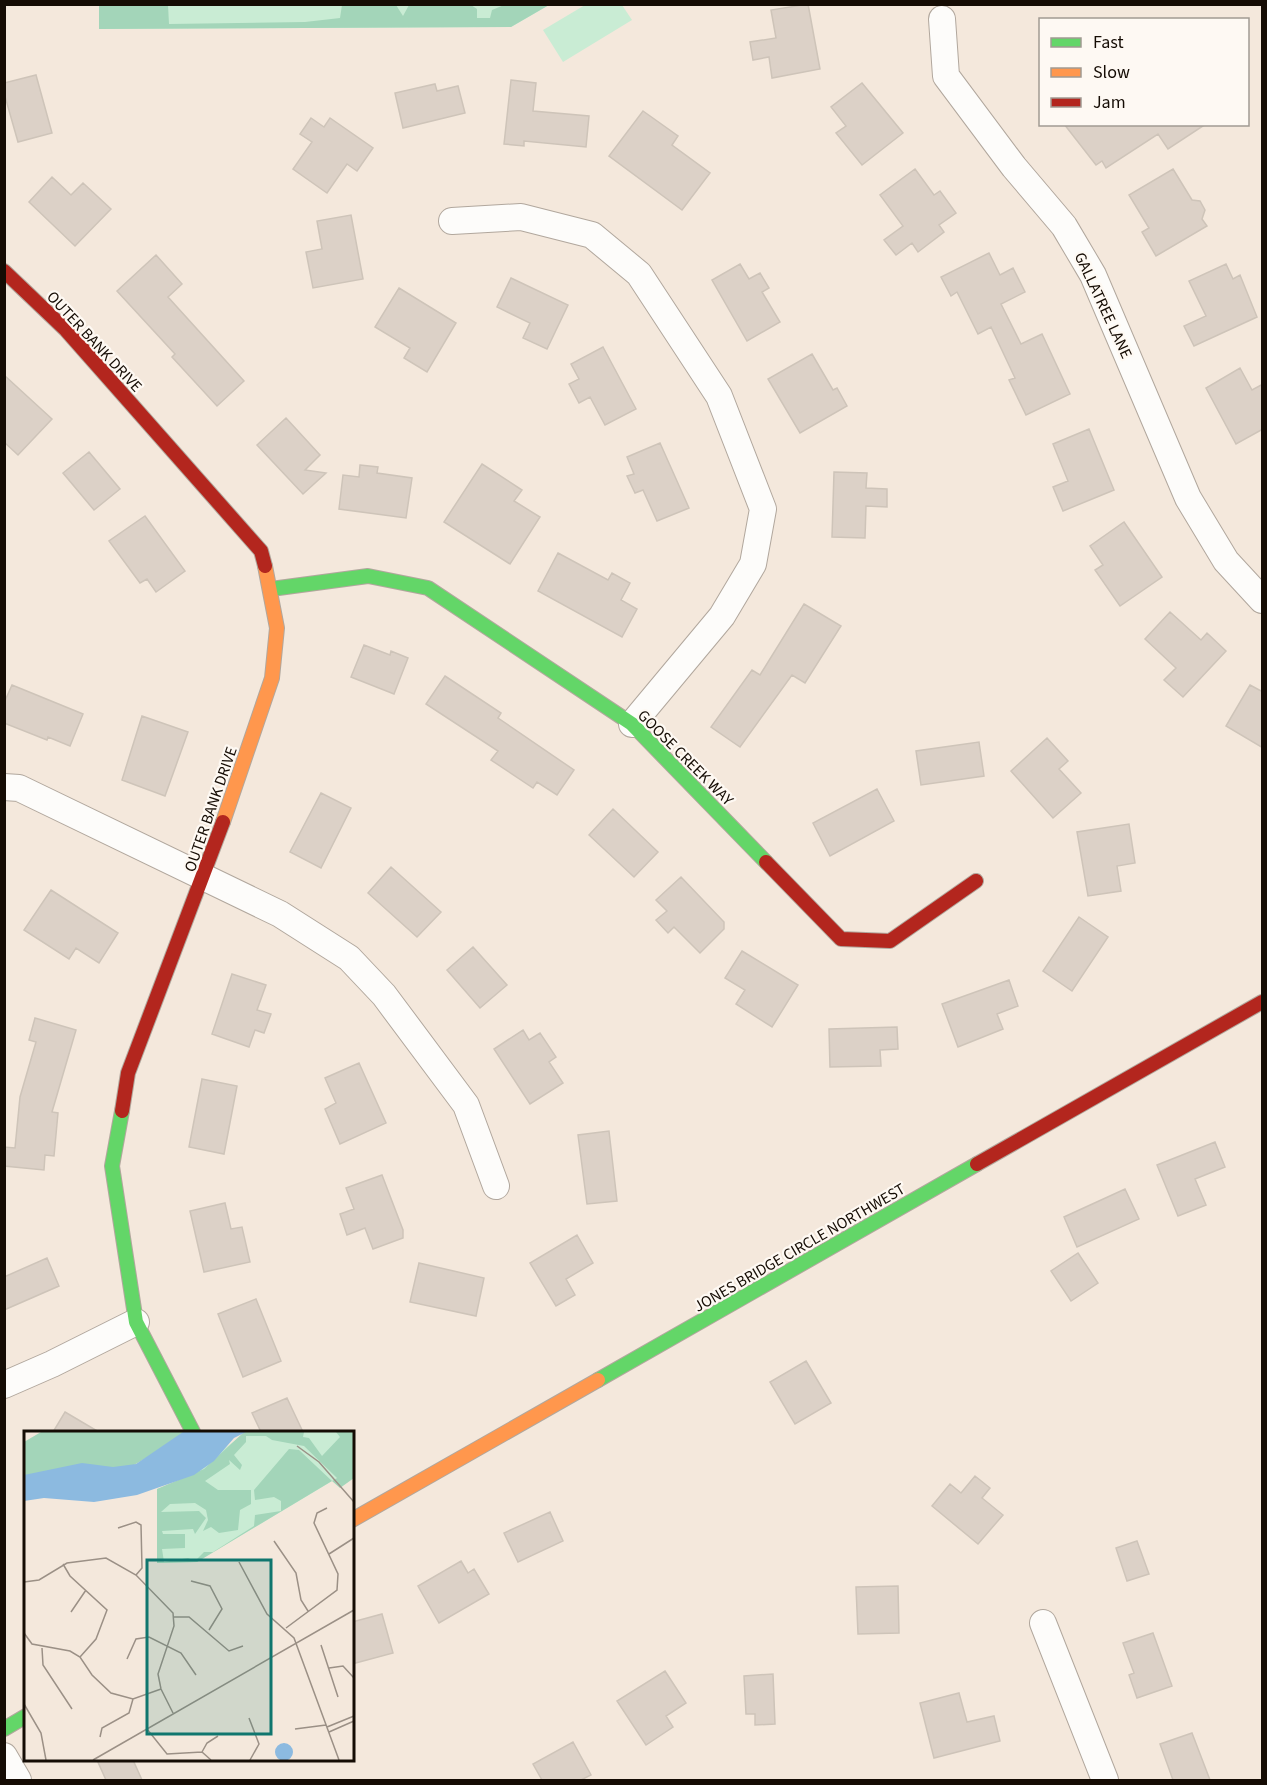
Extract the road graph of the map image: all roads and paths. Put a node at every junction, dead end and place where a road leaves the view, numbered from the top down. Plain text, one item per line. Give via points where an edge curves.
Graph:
1 (942, 19) dead end
2 (452, 221) dead end
3 (4, 271) edge
4 (272, 589) junction
5 (1263, 600) edge
6 (632, 724) junction
7 (4, 787) edge
8 (204, 877) junction
9 (976, 881) dead end
10 (1263, 1002) edge
11 (496, 1186) dead end
12 (136, 1322) junction
13 (4, 1385) edge
14 (192, 1431) edge
15 (354, 1519) edge
16 (1043, 1623) dead end
17 (24, 1717) edge
18 (4, 1729) edge
19 (4, 1756) edge
20 (18, 1780) edge
21 (1105, 1780) edge

1 - 5 street, GALLATREE LANE via 946,76 1064,226 1093,275 1188,498 1226,561
2 - 6 street via 521,218 592,236 639,274 719,396 763,509 753,564 722,616
3 - 4 street, OUTER BANK DRIVE via 66,330 261,551
4 - 6 street, GOOSE CREEK WAY via 368,576 428,588
4 - 8 street, OUTER BANK DRIVE via 277,628 272,678
6 - 9 street, GOOSE CREEK WAY via 841,939 890,941
7 - 8 street via 19,788
8 - 11 street via 280,914 349,958 377,988 466,1105
8 - 12 street, OUTER BANK DRIVE via 128,1073 112,1166
10 - 15 street, JONES BRIDGE CIRCLE NORTHWEST
12 - 13 street
12 - 14 street, OUTER BANK DRIVE
16 - 21 street
17 - 18 street
19 - 20 street

